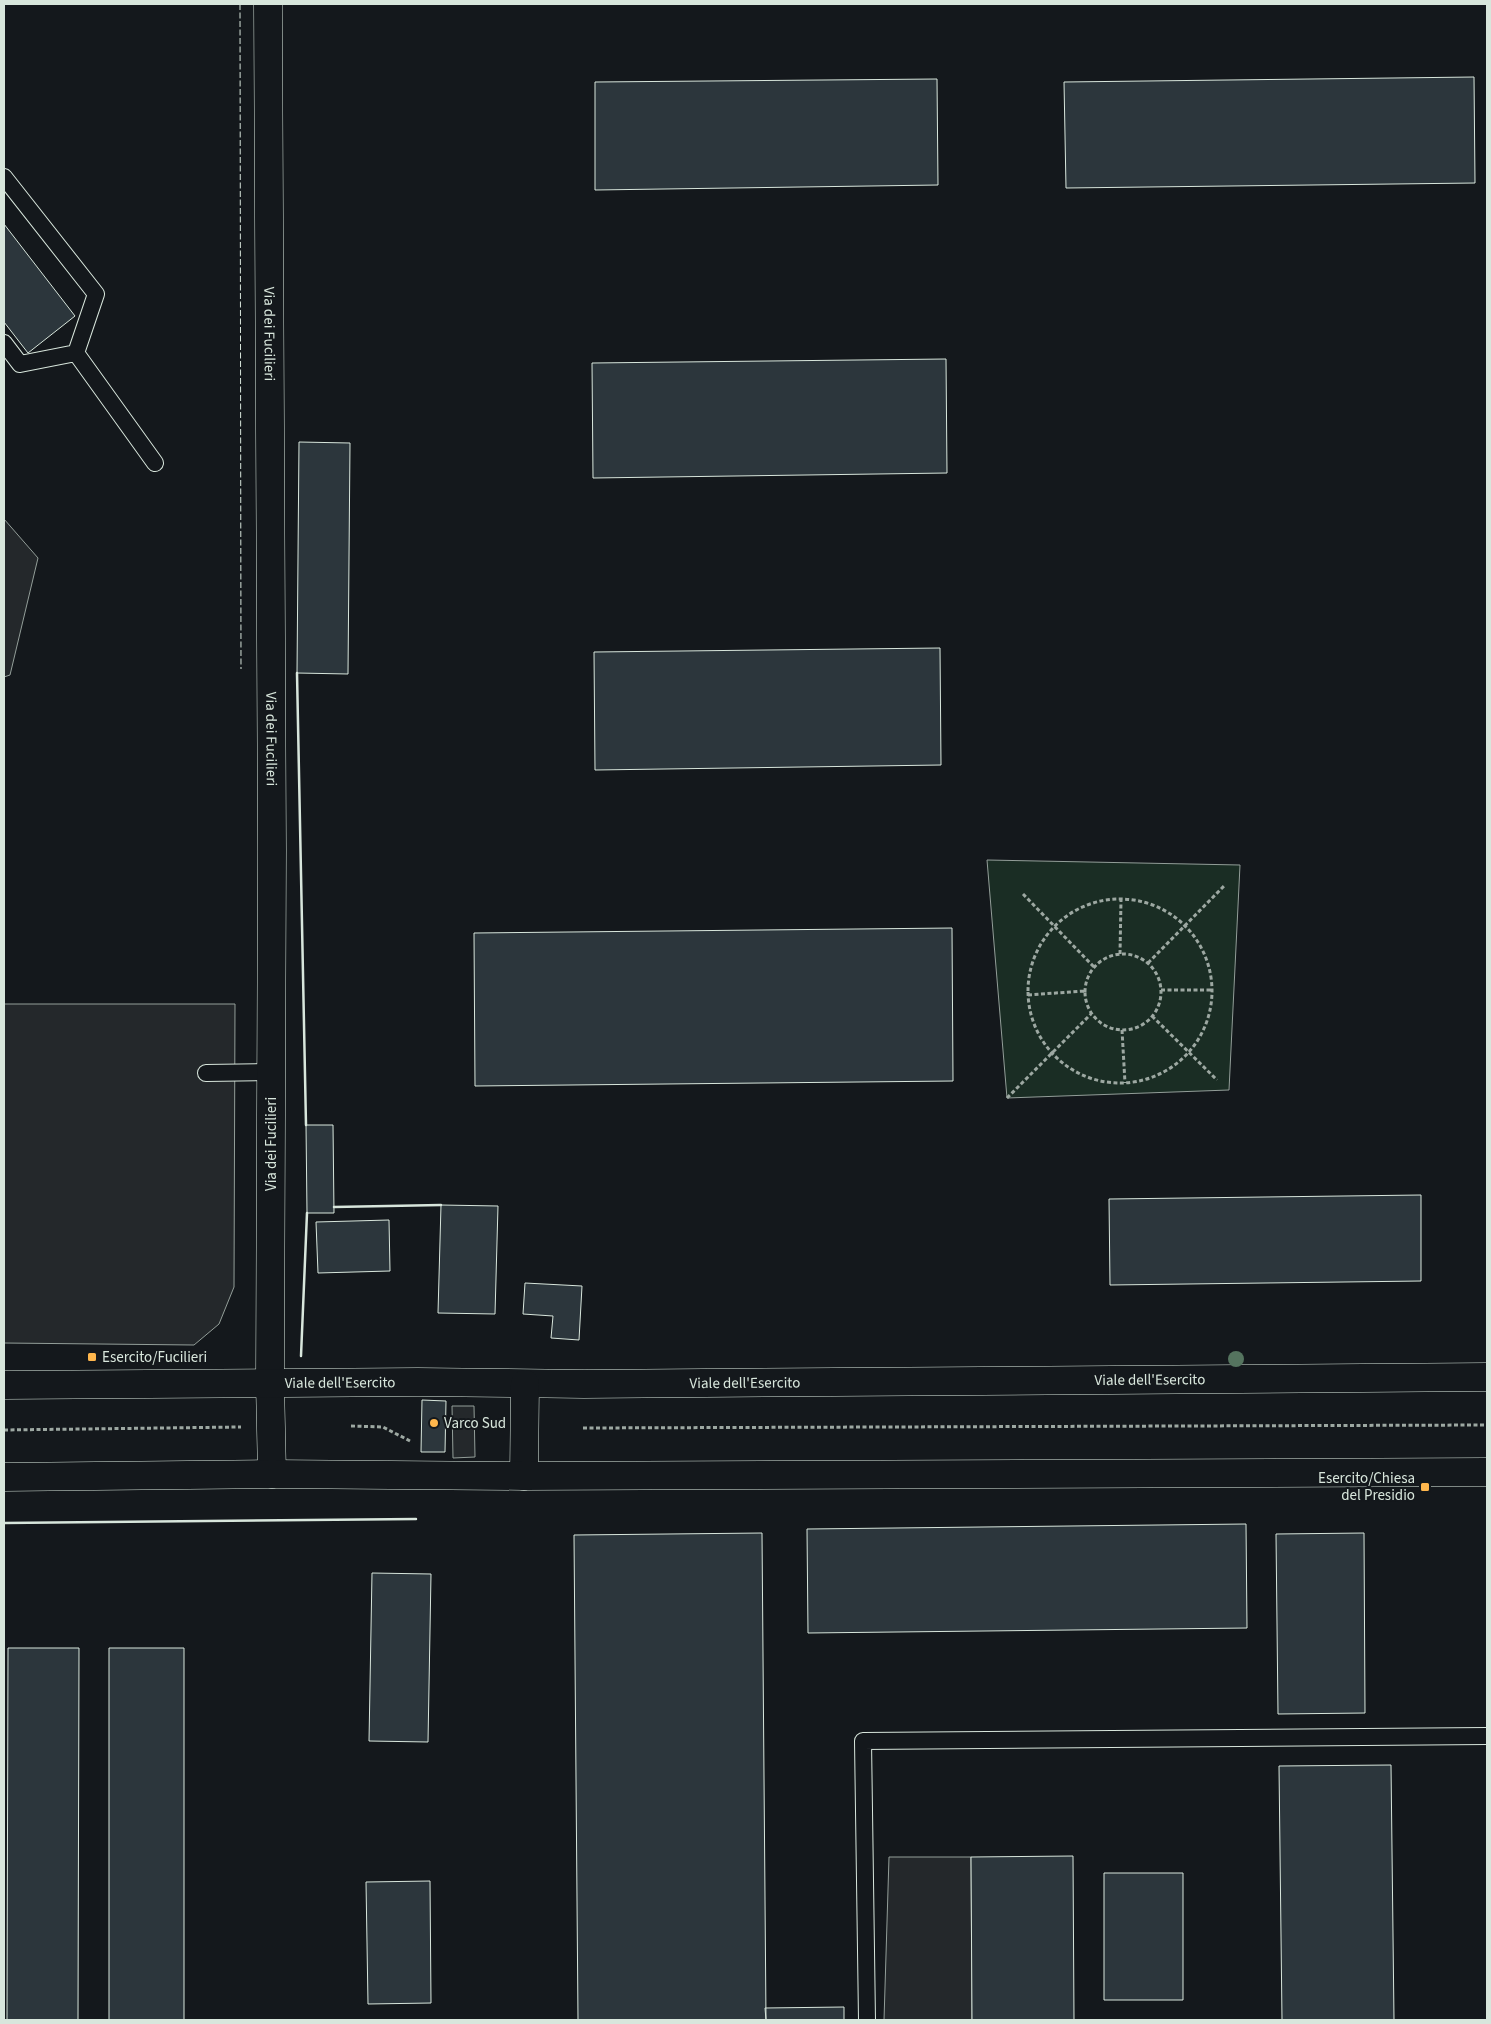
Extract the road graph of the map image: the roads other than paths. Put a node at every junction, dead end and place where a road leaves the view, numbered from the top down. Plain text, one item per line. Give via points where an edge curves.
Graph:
1 (268, 4) edge
2 (4, 177) edge
3 (4, 343) edge
4 (76, 353) junction
5 (155, 463) dead end
6 (271, 1072) junction
7 (206, 1073) dead end
8 (1487, 1378) edge
9 (270, 1383) junction
10 (524, 1384) junction
11 (4, 1385) edge
12 (1487, 1472) edge
13 (272, 1474) junction
14 (524, 1476) junction
15 (4, 1477) edge
16 (1487, 1736) edge
17 (867, 2020) edge

1 - 6 street, Via dei Fucilieri
2 - 4 lane via 96,294
3 - 4 lane via 20,364
4 - 5 lane
6 - 7 lane
6 - 9 street, Via dei Fucilieri
8 - 10 street, Viale dell'Esercito
9 - 10 street, Viale dell'Esercito
9 - 11 street, Viale dell'Esercito
9 - 13 street, Via dei Fucilieri
10 - 14 street
12 - 14 street
13 - 14 street
13 - 15 street
16 - 17 lane via 863,1741

